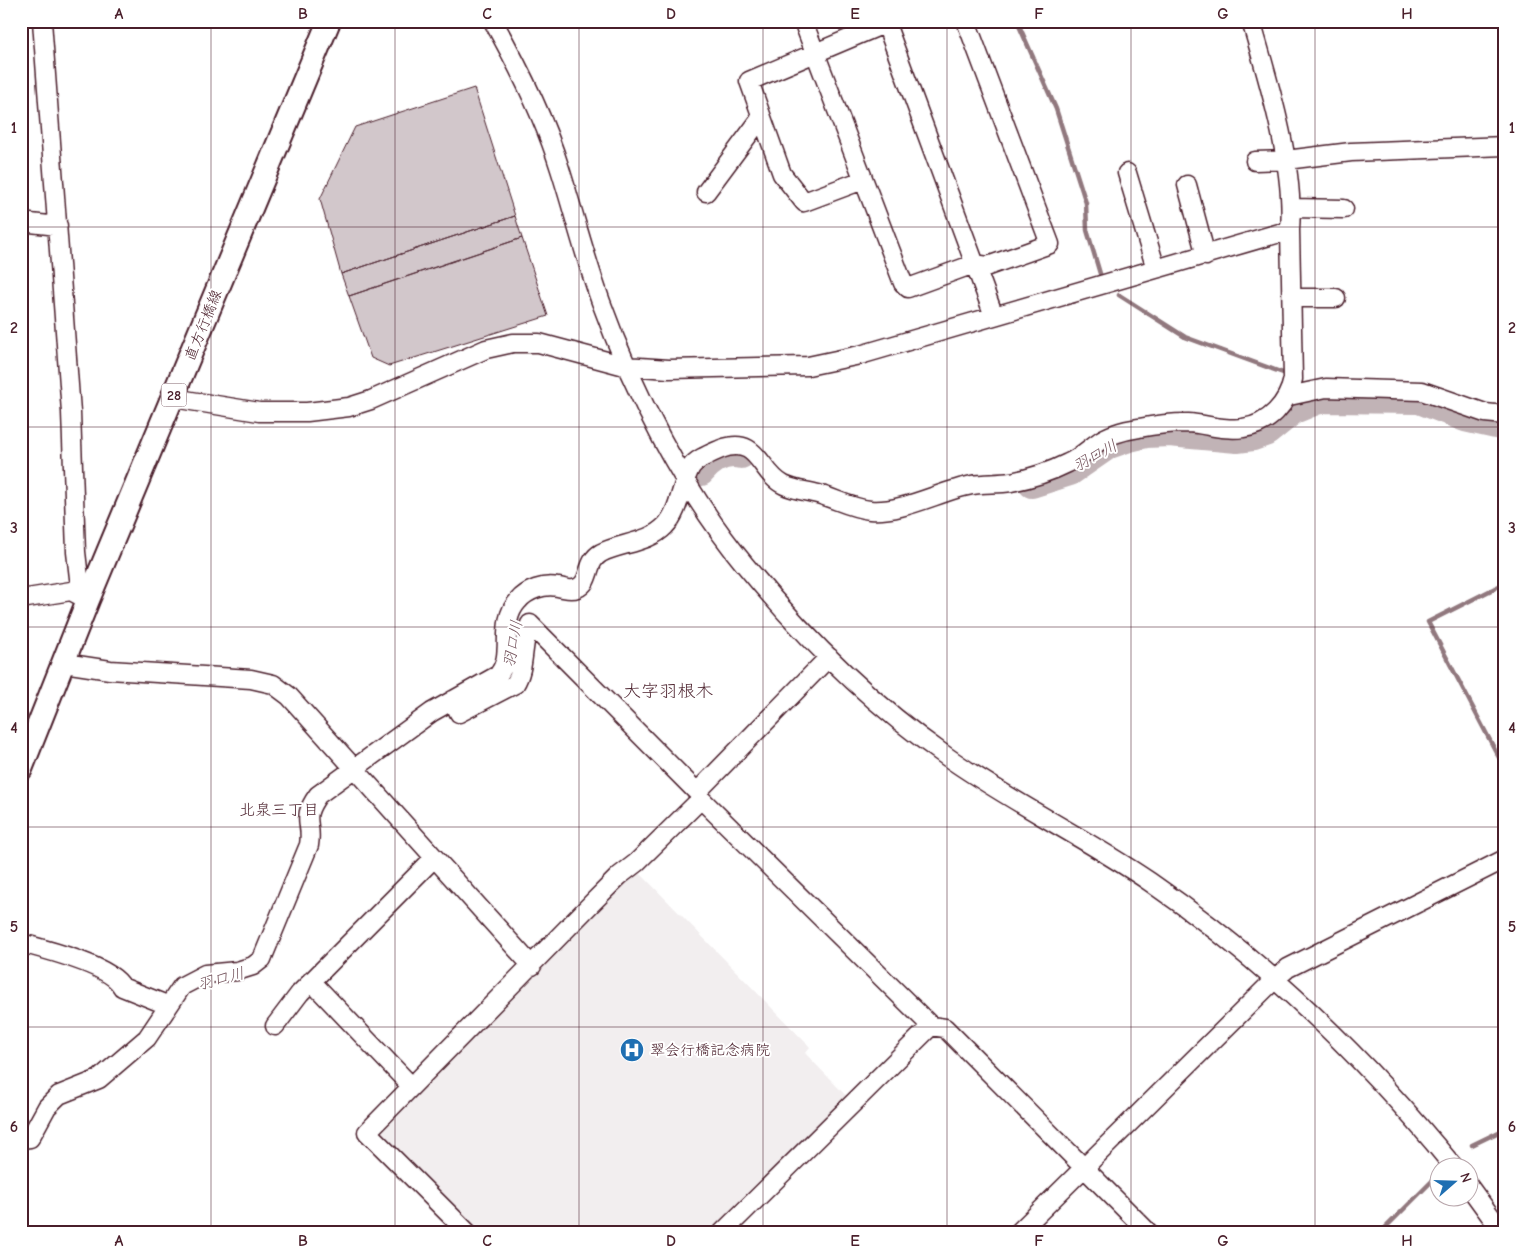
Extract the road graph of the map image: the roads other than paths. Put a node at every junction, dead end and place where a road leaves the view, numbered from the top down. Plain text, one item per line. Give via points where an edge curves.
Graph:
1 (42, 21) edge
2 (329, 21) edge
3 (494, 21) edge
4 (804, 21) edge
5 (966, 21) edge
6 (1251, 21) edge
7 (887, 22) edge
8 (815, 53) junction
9 (761, 118) junction
10 (1505, 146) edge
11 (1286, 160) junction
12 (1255, 161) dead end
13 (1127, 173) dead end
14 (863, 180) junction
15 (1187, 186) dead end
16 (706, 192) dead end
17 (1292, 208) junction
18 (1344, 208) dead end
19 (21, 222) edge
20 (58, 226) junction
21 (1290, 230) junction
22 (1206, 256) junction
23 (974, 264) junction
24 (1156, 269) junction
25 (1292, 298) junction
26 (1336, 298) dead end
27 (994, 316) junction
28 (625, 366) junction
29 (1289, 396) junction
30 (173, 398) junction
31 (1505, 415) edge
32 (687, 482) junction
33 (21, 599) edge
34 (88, 600) junction
35 (829, 658) junction
36 (64, 663) junction
37 (453, 700) junction
38 (354, 768) junction
39 (21, 769) edge
40 (699, 795) junction
41 (434, 858) junction
42 (1505, 859) edge
43 (21, 943) edge
44 (532, 966) junction
45 (1274, 980) junction
46 (311, 981) junction
47 (162, 1003) dead end
48 (275, 1026) dead end
49 (931, 1026) junction
50 (411, 1086) junction
51 (21, 1138) edge
52 (1444, 1156) edge
53 (1084, 1167) junction
54 (1478, 1199) edge
55 (468, 1233) edge
56 (722, 1233) edge
57 (1018, 1233) edge
58 (1149, 1233) edge
59 (1503, 1233) edge

1 - 20 street
2 - 30 main road, 直方行橋線 / 28
3 - 28 street via 541,115 594,284
4 - 8 street
5 - 23 street via 1050,244 988,266
6 - 11 street
7 - 8 street
7 - 23 street
8 - 9 street via 749,81
8 - 14 street
9 - 14 street via 782,174 804,202
9 - 16 street
10 - 11 street via 1351,152
11 - 12 street
11 - 17 street
13 - 24 street
14 - 23 street via 902,283 908,288
15 - 22 street
17 - 18 street
17 - 21 street
19 - 20 street
20 - 34 street via 71,412 76,552 79,578
21 - 22 street
21 - 25 street
22 - 24 street
23 - 27 street
24 - 27 street
25 - 26 street
25 - 29 street via 1293,379
27 - 28 street via 860,355 808,366 678,369
28 - 30 street via 539,343 513,343 486,349 349,407 307,412 259,412
28 - 32 street
29 - 31 street via 1326,388 1422,391 1485,414
29 - 32 street via 1261,423 1243,428 1187,423 1139,428 1098,442 1071,462 1040,475 1011,482 972,485 874,510 852,507 821,494 785,486 754,453 743,447 723,448 707,455 692,466
30 - 34 main road, 直方行橋線 / 28
32 - 35 street via 742,562 793,622
32 - 37 street via 665,526 656,533 601,553 591,561 581,587 571,590 547,586 520,598 510,610 506,626 503,669
33 - 34 street via 71,591
34 - 36 main road, 直方行橋線 / 28
35 - 40 street
35 - 45 street via 868,696 946,756 1152,884 1243,951
36 - 38 street via 110,670 251,678 273,684 289,696
36 - 39 main road, 直方行橋線 / 28
37 - 38 street
37 - 40 street via 460,713 515,684 520,677 524,637 530,624
38 - 41 street
38 - 51 street via 318,795 310,806 307,814 309,845 262,959 253,966 236,971 205,974 182,986 147,1038 99,1079 59,1095 47,1107 30,1138
40 - 44 street
40 - 49 street
41 - 44 street
41 - 46 street
42 - 45 street via 1288,968
43 - 47 street via 104,971 122,987
44 - 50 street
45 - 52 street via 1372,1072
45 - 53 street
46 - 48 street
46 - 50 street
49 - 53 street via 945,1028
49 - 56 street
50 - 55 street via 367,1132
53 - 57 street
53 - 58 street
54 - 59 street

